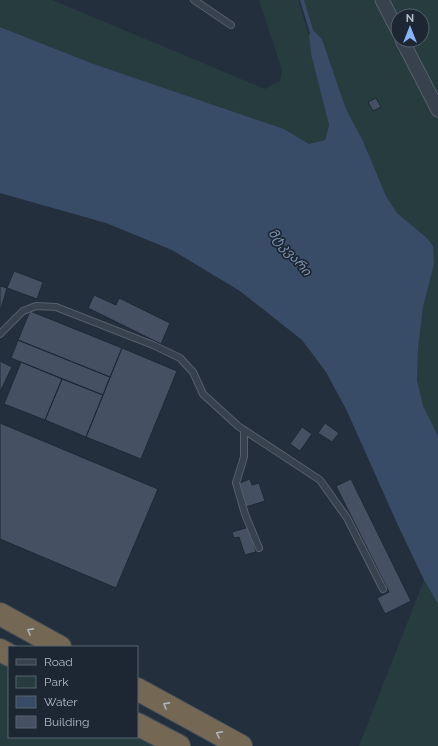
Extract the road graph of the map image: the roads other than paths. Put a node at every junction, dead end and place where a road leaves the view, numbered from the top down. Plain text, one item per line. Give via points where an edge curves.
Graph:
1 (194, 0) edge
2 (382, 0) edge
3 (390, 16) edge
4 (232, 25) dead end
5 (406, 48) edge
6 (438, 110) edge
7 (0, 334) edge
8 (244, 430) junction
9 (260, 548) dead end
10 (384, 589) dead end
11 (0, 614) edge
12 (58, 646) edge
13 (138, 690) edge
14 (138, 725) edge
15 (179, 746) edge
16 (242, 746) edge

1 - 4 lane
2 - 3 street
5 - 6 street
7 - 8 lane via 23,311 36,306 56,307 153,345 180,358 193,372 203,394
8 - 9 lane via 244,457 236,482 245,514
8 - 10 lane via 320,480 347,518
12 -> 11 highway
16 -> 13 highway
14 - 15 highway

